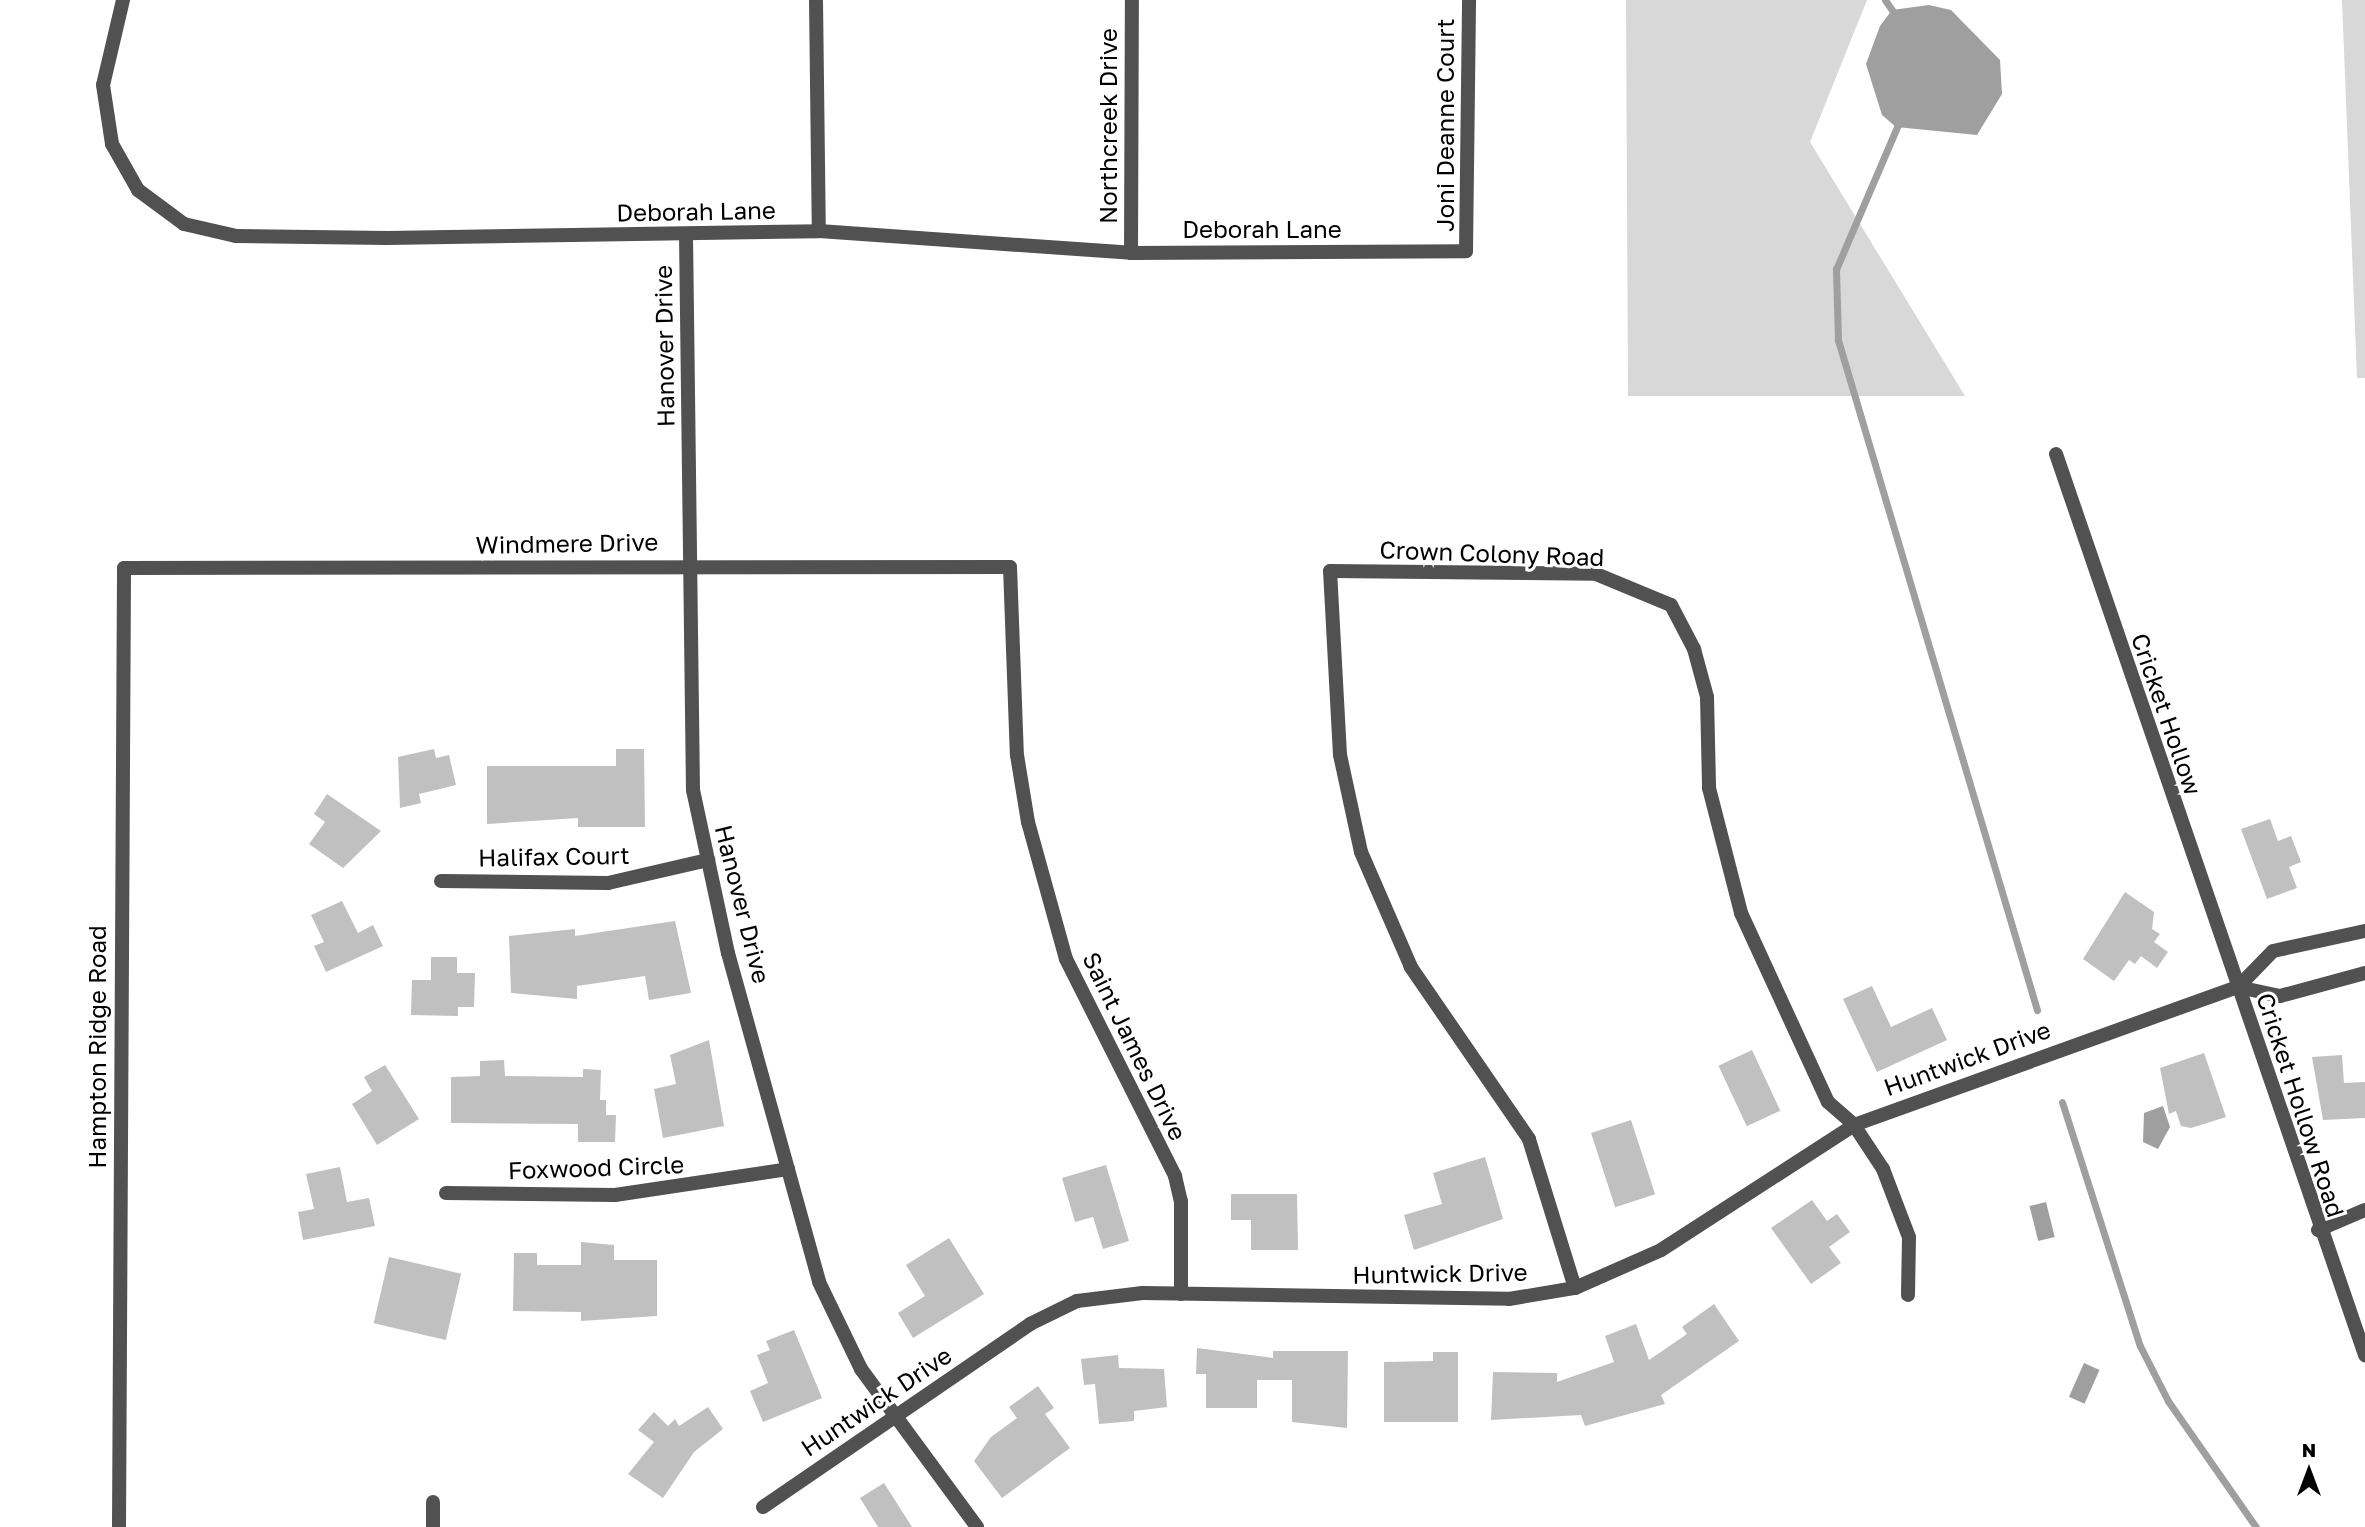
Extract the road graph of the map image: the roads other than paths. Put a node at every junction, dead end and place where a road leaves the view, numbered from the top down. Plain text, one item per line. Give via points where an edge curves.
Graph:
1 (123, 0) edge
2 (816, 0) edge
3 (1132, 0) edge
4 (1469, 0) edge
5 (819, 231) junction
6 (686, 234) junction
7 (1466, 251) joint
8 (1130, 253) junction
9 (2056, 454) dead end
10 (690, 565) junction
11 (124, 568) joint
12 (1010, 568) joint
13 (708, 860) junction
14 (441, 881) dead end
15 (2365, 931) edge
16 (2365, 974) edge
17 (2238, 987) junction
18 (1854, 1125) junction
19 (788, 1169) junction
20 (446, 1193) dead end
21 (2365, 1210) edge
22 (2318, 1230) junction
23 (1575, 1287) junction
24 (1181, 1294) junction
25 (1908, 1295) dead end
26 (2365, 1355) edge
27 (894, 1415) junction
28 (433, 1502) dead end
29 (763, 1507) dead end
30 (118, 1527) edge
31 (433, 1527) edge
32 (977, 1527) edge

1 - 6 street, Deborah Lane via 103,85 112,144 138,190 184,224 236,236
2 - 5 street
3 - 8 street, Northcreek Drive
4 - 7 street, Joni Deanne Court
5 - 6 street, Deborah Lane
5 - 8 street, Deborah Lane
6 - 10 street, Hanover Drive
7 - 8 street, Deborah Lane
9 - 17 street, Cricket Hollow
10 - 11 street, Windmere Drive
10 - 12 street, Windmere Drive
10 - 13 street, Hanover Drive via 693,790
11 - 30 street, Hampton Ridge Road
12 - 24 street, Saint James Drive via 1017,755 1028,822 1066,959 1175,1176 1181,1201
13 - 14 street, Halifax Court via 608,883
13 - 19 street, Hanover Drive
15 - 17 street, Huntwick Drive via 2273,951
16 - 17 street via 2280,996
17 - 18 street, Huntwick Drive
17 - 22 street, Cricket Hollow Road
18 - 23 street, Huntwick Drive via 1661,1250
18 - 23 street, Crown Colony Road via 1828,1102 1741,914 1709,788 1707,697 1694,649 1671,605 1596,574 1330,572 1340,755 1362,852 1411,967 1529,1139
18 - 25 street, Crown Colony Road via 1883,1168 1909,1237
19 - 20 street, Foxwood Circle via 615,1195
19 - 27 street, Hanover Drive via 819,1282 861,1369
21 - 22 street
22 - 26 street, Cricket Hollow Road
23 - 24 street, Huntwick Drive via 1509,1299
24 - 27 street, Huntwick Drive via 1077,1301
27 - 29 street, Huntwick Drive
27 - 32 street, Hanover Drive
28 - 31 street

